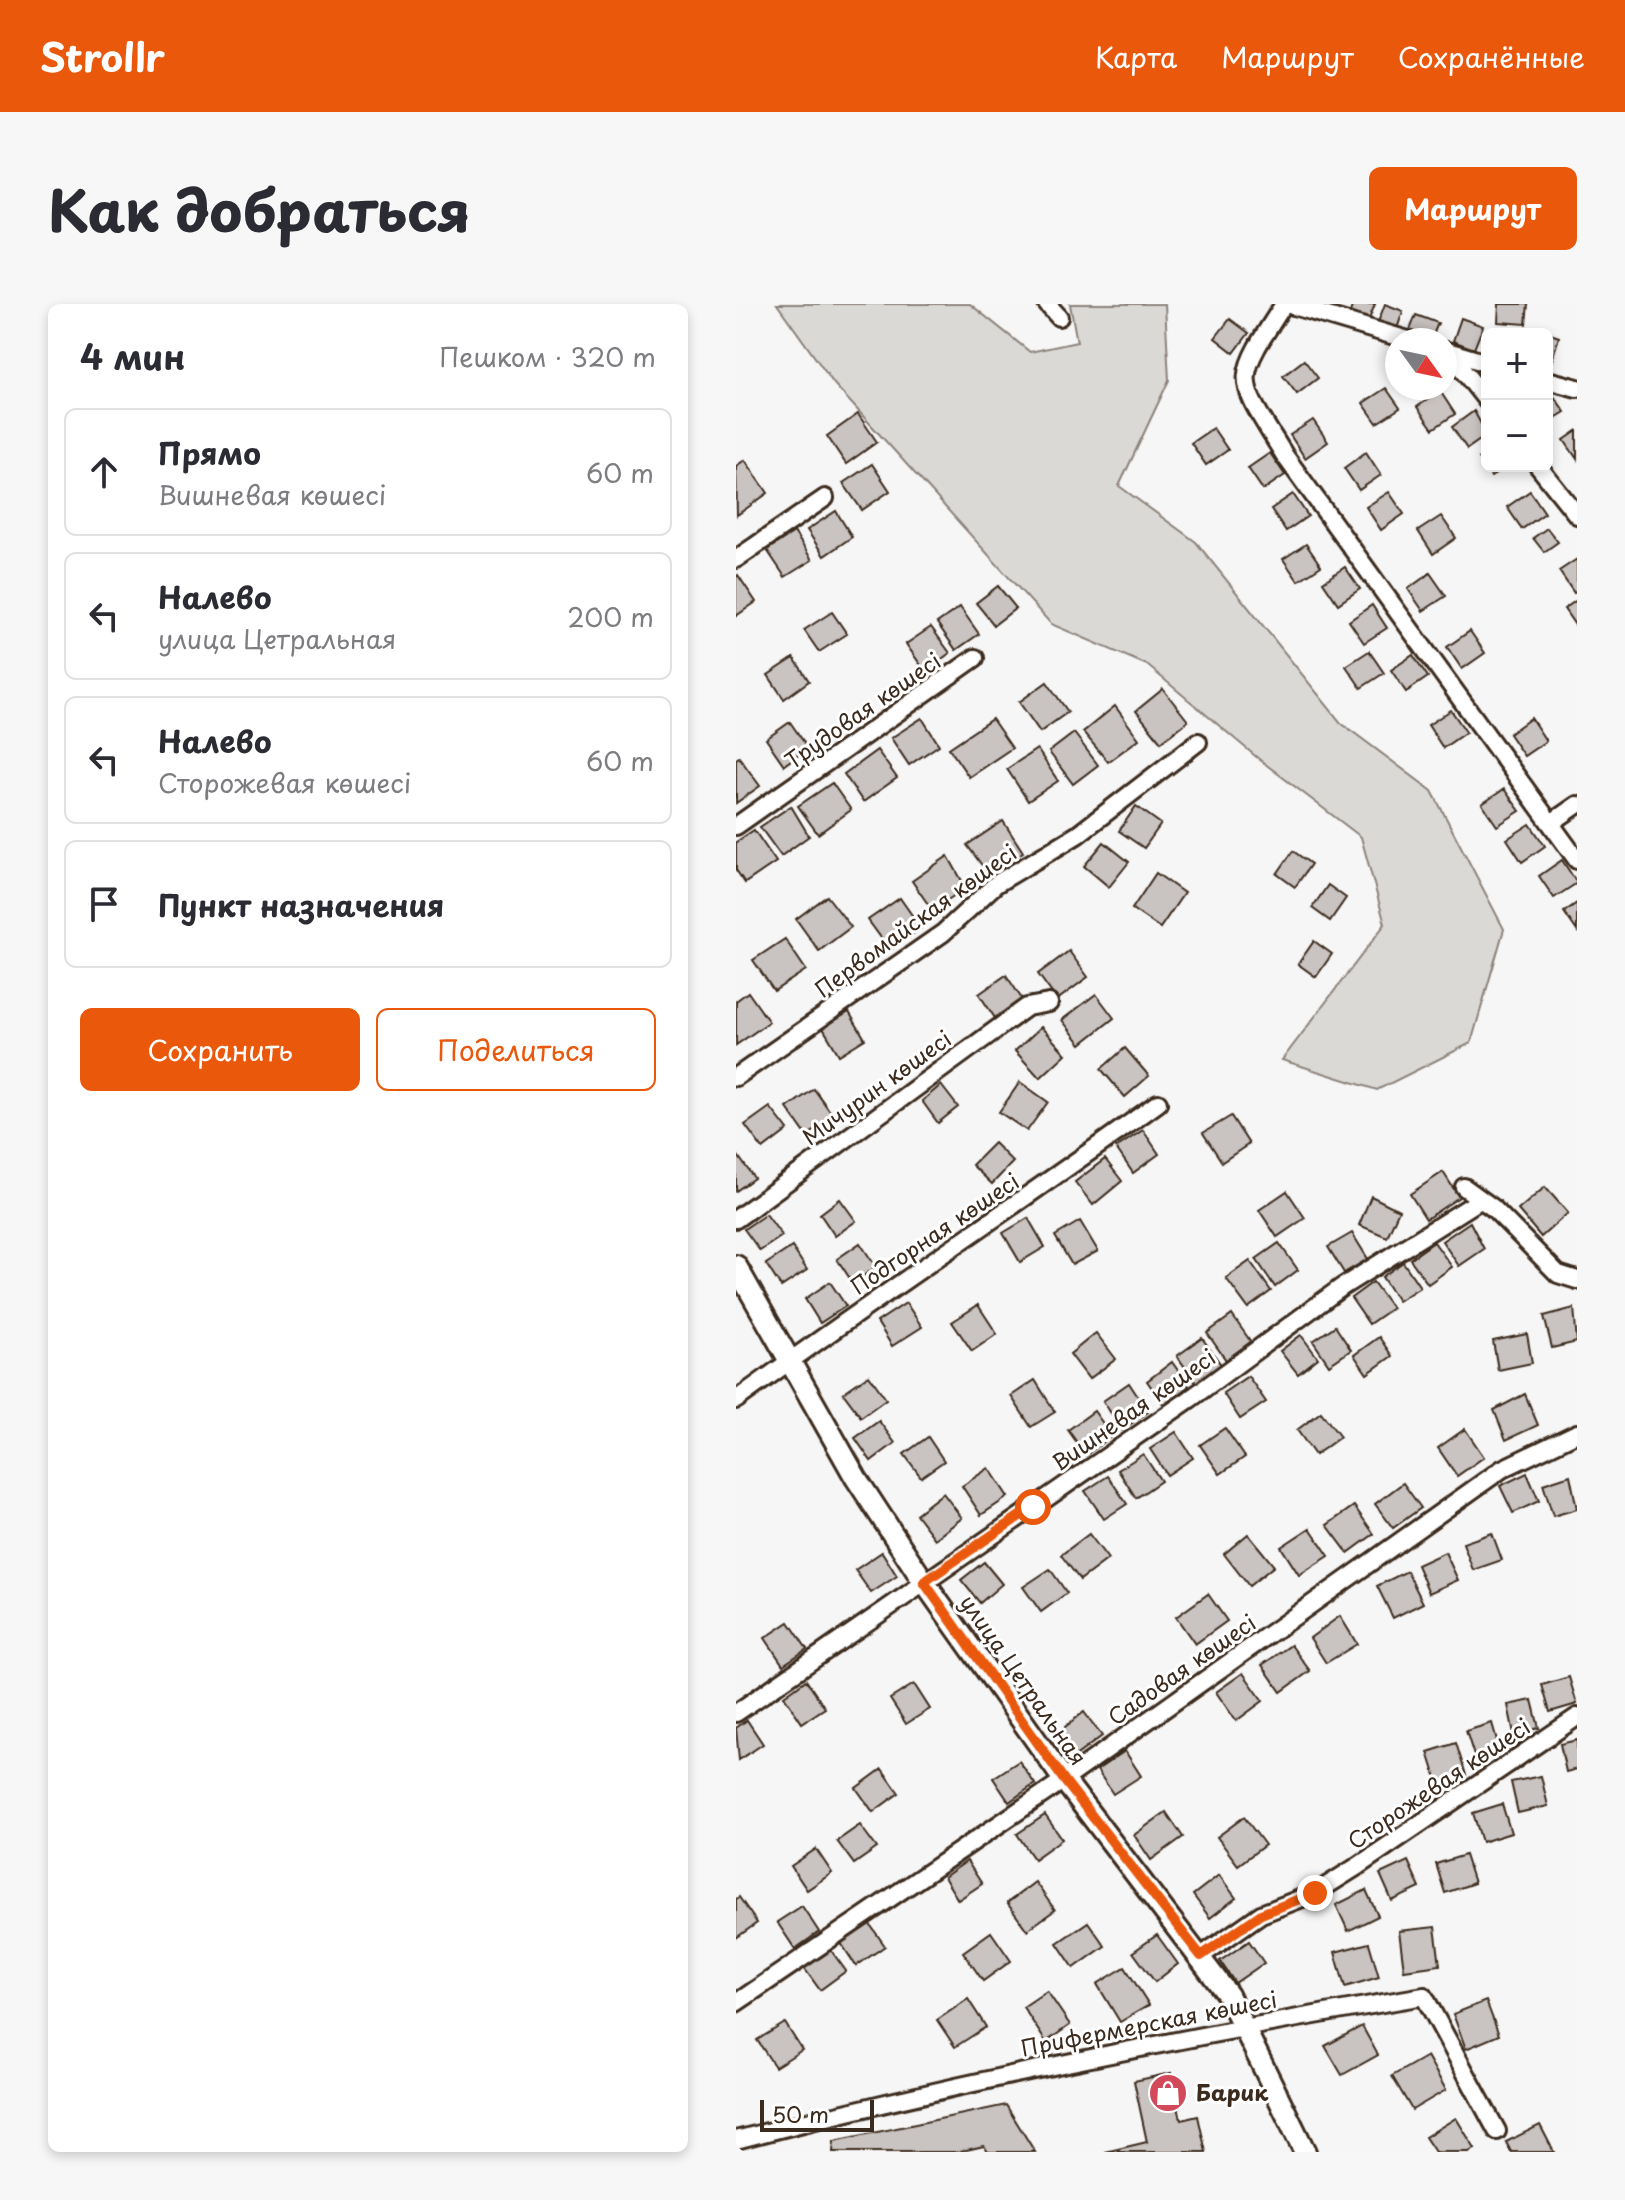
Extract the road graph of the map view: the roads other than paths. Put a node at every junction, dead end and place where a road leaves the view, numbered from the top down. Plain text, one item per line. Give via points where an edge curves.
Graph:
1 (1047, 304) edge
2 (1286, 304) edge
3 (1059, 317) dead end
4 (1385, 333) edge
5 (1457, 354) edge
6 (1481, 361) edge
7 (1457, 364) edge
8 (1553, 382) edge
9 (1577, 388) edge
10 (1486, 400) edge
11 (1543, 472) edge
12 (825, 498) dead end
13 (1577, 515) edge
14 (736, 559) edge
15 (975, 658) dead end
16 (1198, 742) dead end
17 (1577, 805) edge
18 (1551, 823) junction
19 (736, 826) edge
20 (1577, 860) edge
21 (1049, 1003) dead end
22 (736, 1077) edge
23 (1158, 1103) dead end
24 (1464, 1187) dead end
25 (1480, 1200) junction
26 (736, 1219) edge
27 (736, 1266) edge
28 (1577, 1280) edge
29 (790, 1360) junction
30 (736, 1400) edge
31 (1577, 1433) edge
32 (924, 1582) junction
33 (736, 1713) edge
34 (1577, 1717) edge
35 (1064, 1780) junction
36 (1201, 1956) junction
37 (736, 2003) edge
38 (1241, 2027) junction
39 (1497, 2131) dead end
40 (736, 2140) edge
41 (1305, 2152) edge

1 - 3 street
2 - 4 street
2 - 18 street via 1249,357 1244,381 1253,403 1285,456
5 - 6 street
7 - 10 street
8 - 9 street
11 - 13 street
12 - 14 street
15 - 19 street, Трудовая көшесі
16 - 22 street, Первомайская көшесі via 1077,835 996,884 943,933
17 - 18 street
18 - 20 street
21 - 26 street, Мичурин көшесі via 1027,1007
23 - 29 street, Подгорная көшесі
24 - 25 street
25 - 28 street via 1558,1274
25 - 32 street, Вишневая көшесі via 1342,1287
27 - 29 street, улица Цетральная
29 - 30 street, Подгорная көшесі
29 - 32 street, улица Цетральная via 856,1478
31 - 35 street, Садовая көшесі via 1502,1469
32 - 33 street, Вишневая көшесі
32 - 35 street, улица Цетральная
34 - 36 street, Сторожевая көшесі via 1358,1866 1315,1893 1261,1914
35 - 36 street, улица Цетральная
35 - 37 street, Садовая көшесі
36 - 38 street, улица Цетральная via 1228,1995
38 - 39 street, Прифермерская көшесі via 1424,1996
38 - 40 street, Прифермерская көшесі via 842,2111
38 - 41 street, улица Цетральная

